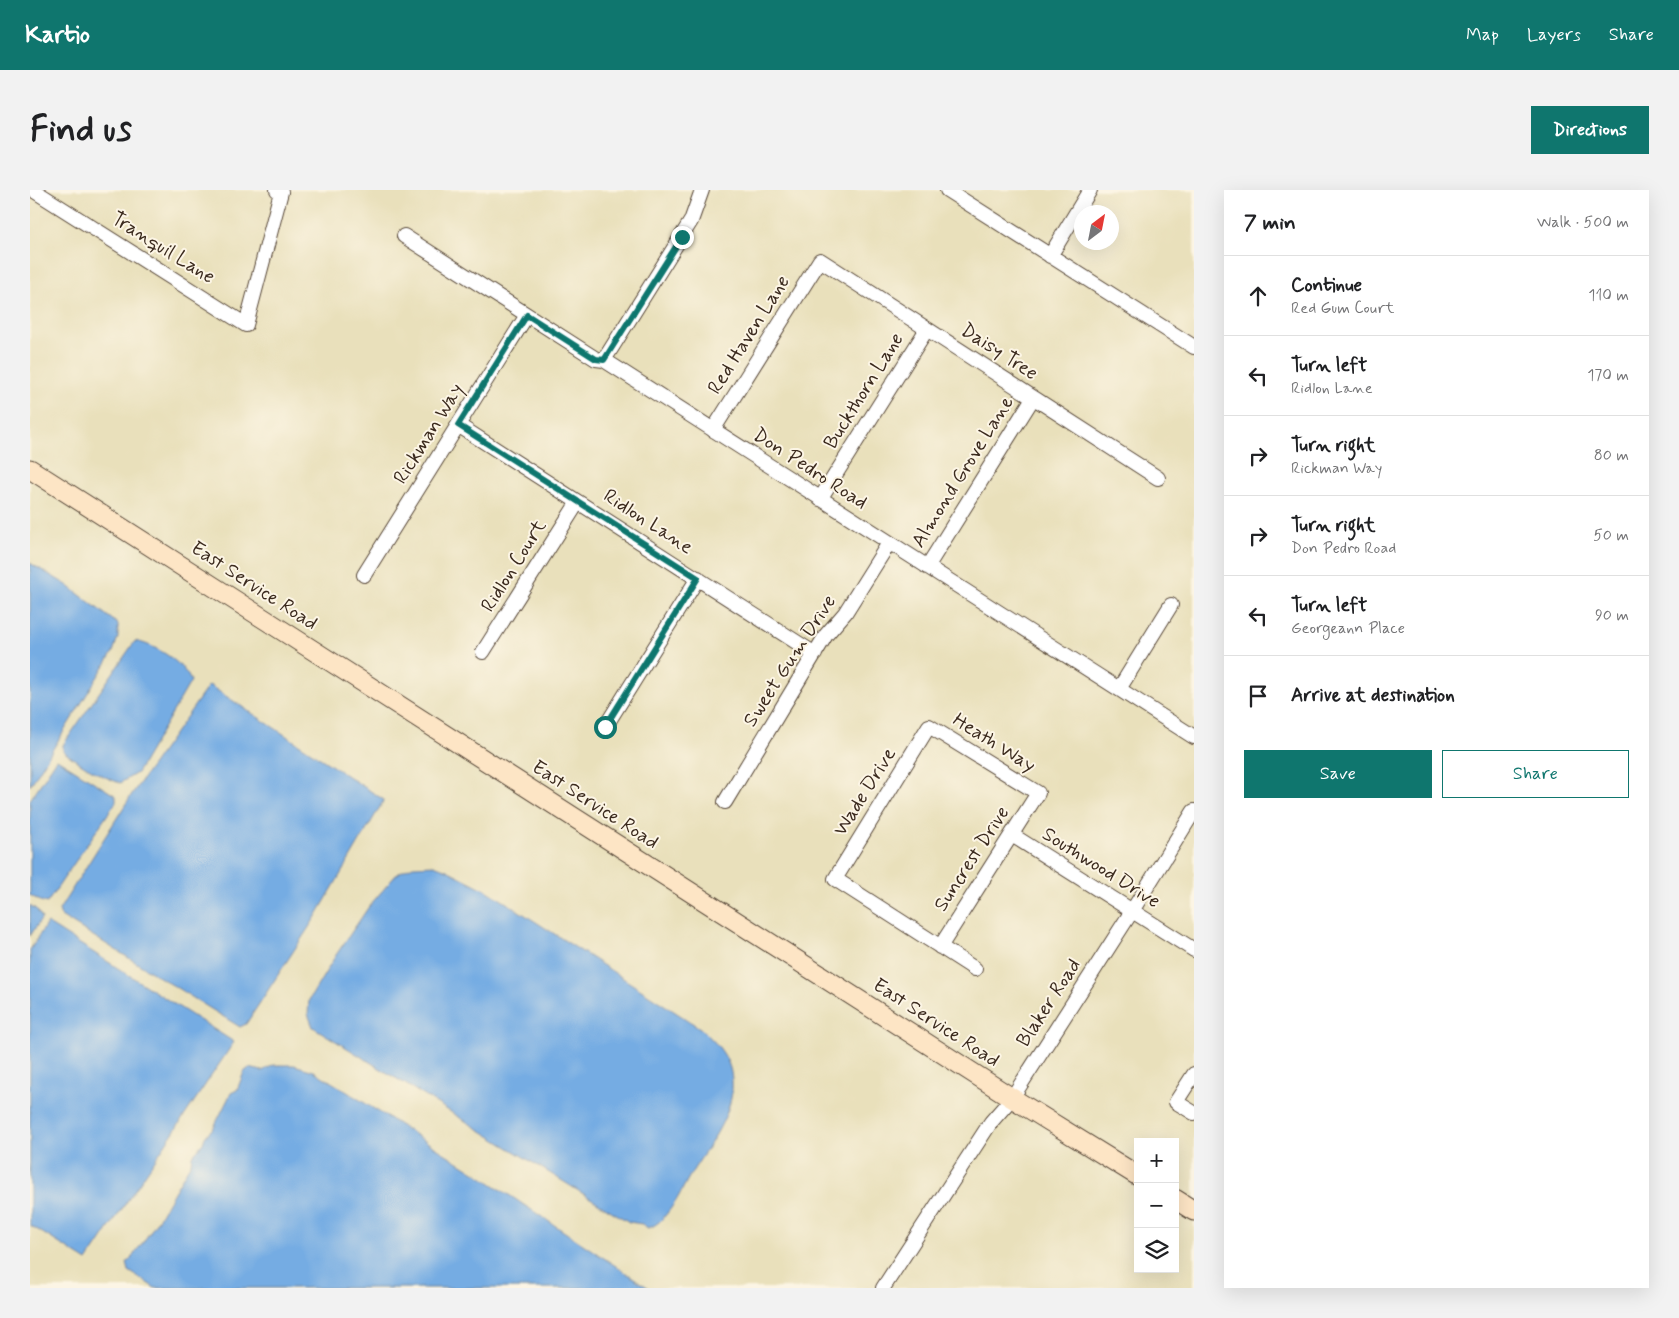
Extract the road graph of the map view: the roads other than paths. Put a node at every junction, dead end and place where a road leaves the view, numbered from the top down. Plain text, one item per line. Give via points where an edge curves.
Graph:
1 (33, 190) edge
2 (702, 190) edge
3 (948, 190) edge
4 (1090, 190) edge
5 (279, 191) edge
6 (404, 236) dead end
7 (1050, 256) junction
8 (820, 260) joint
9 (527, 315) junction
10 (927, 329) junction
11 (1194, 347) edge
12 (604, 360) junction
13 (1033, 398) junction
14 (458, 425) junction
15 (713, 430) junction
16 (30, 469) edge
17 (1158, 478) dead end
18 (820, 499) junction
19 (578, 502) junction
20 (889, 543) junction
21 (927, 567) junction
22 (364, 575) dead end
23 (698, 578) junction
24 (1171, 605) dead end
25 (483, 652) dead end
26 (815, 654) junction
27 (1119, 689) junction
28 (929, 726) joint
29 (605, 727) dead end
30 (1194, 737) edge
31 (1038, 793) joint
32 (725, 802) dead end
33 (1194, 810) edge
34 (1012, 835) junction
35 (1132, 911) junction
36 (940, 947) junction
37 (1194, 950) edge
38 (975, 969) dead end
39 (1194, 1074) edge
40 (1012, 1098) junction
41 (1194, 1113) edge
42 (1134, 1174) edge
43 (1179, 1202) edge
44 (1194, 1211) edge
45 (882, 1288) edge

1 - 5 street, Tranquil Lane via 246,325
2 - 12 street via 691,221
3 - 7 street
4 - 7 street
6 - 9 street, Don Pedro Road
7 - 11 street
8 - 10 street, Daisy Tree
8 - 15 street, Red Haven Lane
9 - 12 street, Don Pedro Road via 596,359
9 - 14 street, Rickman Way
10 - 13 street, Daisy Tree
10 - 18 street, Buckthorn Lane
12 - 15 street, Don Pedro Road
13 - 17 street, Daisy Tree
13 - 21 street, Almond Grove Lane
14 - 19 street, Ridlon Lane
14 - 22 street, Rickman Way
15 - 18 street, Don Pedro Road
16 - 40 street, East Service Road
18 - 20 street, Don Pedro Road
19 - 23 street, Ridlon Lane
19 - 25 street, Ridlon Court
20 - 21 street, Don Pedro Road
20 - 26 street, Sweet Gum Drive
21 - 27 street, Don Pedro Road
23 - 26 street, Ridlon Lane
23 - 29 street
24 - 27 street
26 - 32 street, Sweet Gum Drive
27 - 30 street, Don Pedro Road
28 - 31 street, Heath Way
28 - 36 street, Wade Drive via 835,879
31 - 34 street, Suncrest Drive
33 - 35 street, Blaker Road
34 - 35 street, Southwood Drive
34 - 36 street, Suncrest Drive
35 - 37 street, Southwood Drive
35 - 40 street, Blaker Road
36 - 38 street
39 - 41 street via 1176,1102
40 - 42 street, East Service Road
40 - 45 street, Blaker Road via 991,1122
43 - 44 street

